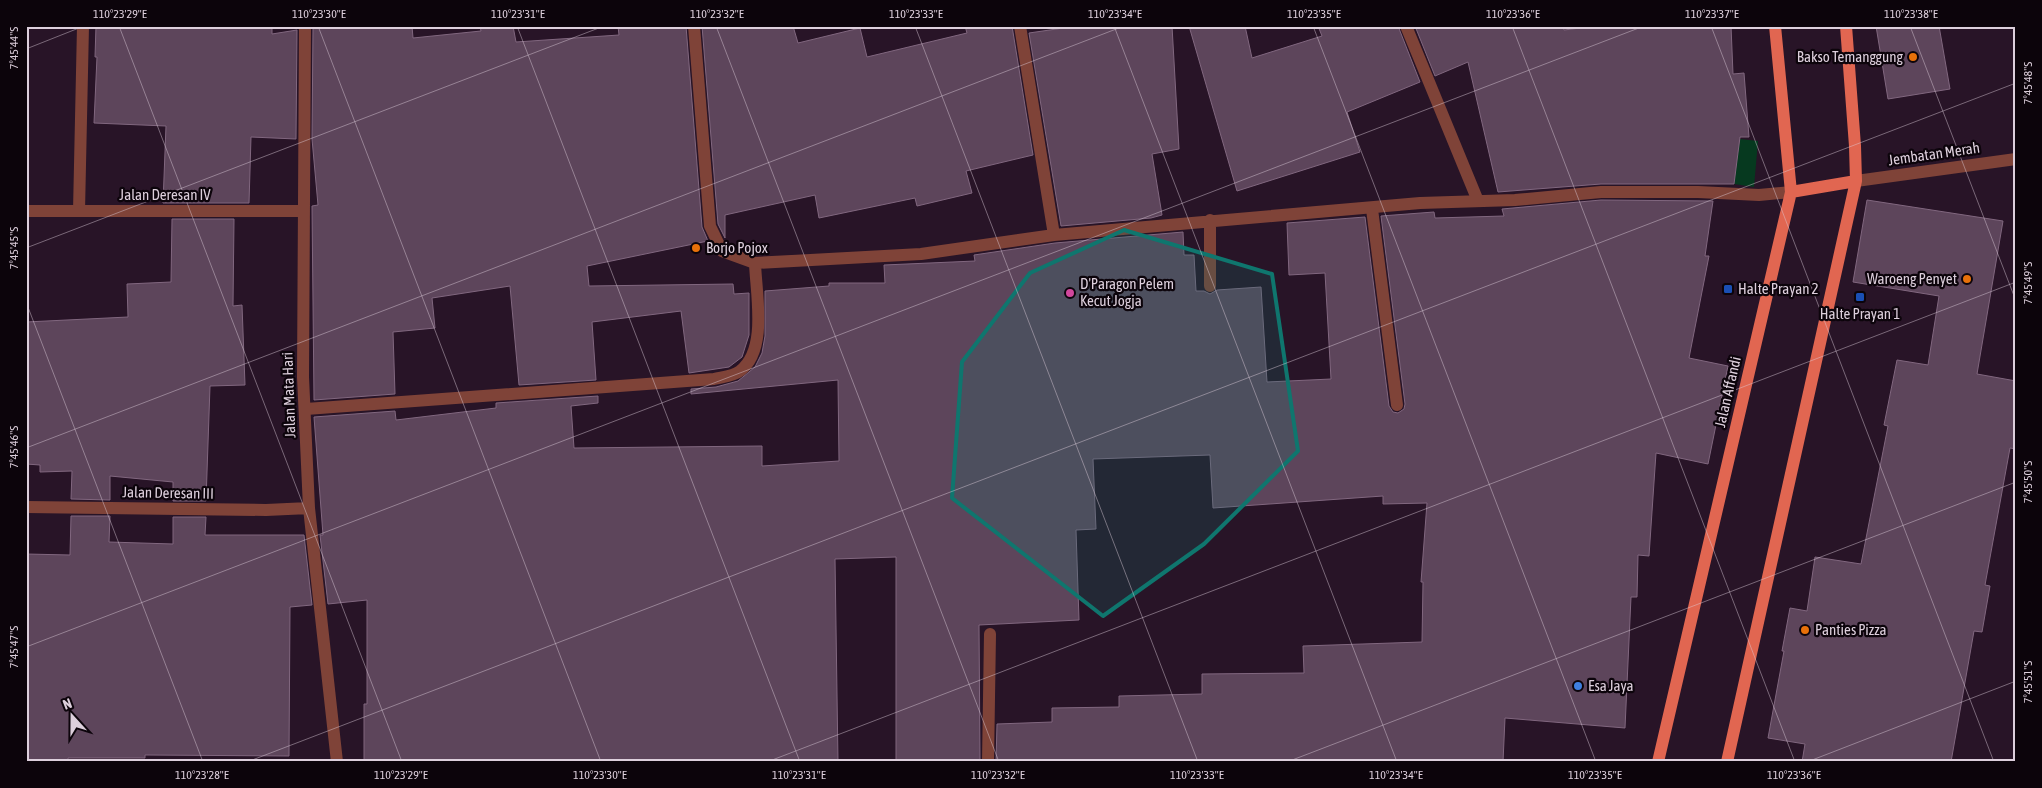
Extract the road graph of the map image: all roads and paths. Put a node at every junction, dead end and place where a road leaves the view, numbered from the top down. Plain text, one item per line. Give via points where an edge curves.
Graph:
1 (83, 26) edge
2 (305, 26) edge
3 (694, 26) edge
4 (1020, 26) edge
5 (1406, 26) edge
6 (1775, 26) edge
7 (1846, 26) edge
8 (2016, 158) edge
9 (1856, 181) junction
10 (1791, 192) junction
11 (1478, 201) junction
12 (1372, 209) junction
13 (26, 211) edge
14 (78, 211) junction
15 (304, 211) junction
16 (1210, 220) junction
17 (1054, 235) junction
18 (755, 263) junction
19 (1210, 286) dead end
20 (1397, 405) dead end
21 (306, 409) junction
22 (26, 507) edge
23 (309, 508) junction
24 (990, 634) dead end
25 (337, 762) edge
26 (988, 762) edge
27 (1658, 762) edge
28 (1727, 762) edge

1 - 14 street
2 - 15 street, Jalan Mata Hari
3 - 18 street via 710,226 722,251
4 - 17 street
5 - 11 street
6 - 10 main road, Jalan Affandi
7 - 9 main road
8 - 9 street, Jembatan Merah
9 - 10 main road
9 - 28 main road
10 - 11 street via 1759,195 1601,192
10 - 27 main road, Jalan Affandi
11 - 12 street
12 - 16 street
12 - 20 street
13 - 14 street, Jalan Deresan IV
14 - 15 street, Jalan Deresan IV
15 - 21 street, Jalan Mata Hari via 303,377
16 - 17 street
16 - 19 street
17 - 18 street via 921,254
18 - 21 street via 758,336 754,357 739,372 714,379
21 - 23 street, Jalan Mata Hari
22 - 23 street, Jalan Deresan III
23 - 25 street, Jalan Mata Hari
24 - 26 street

